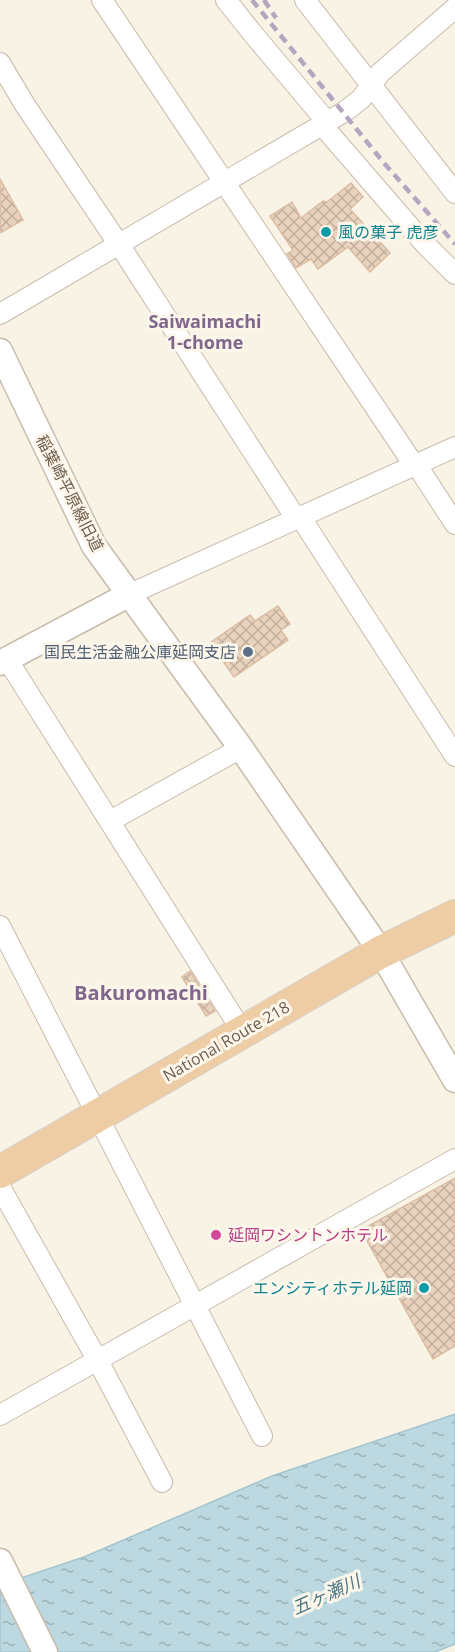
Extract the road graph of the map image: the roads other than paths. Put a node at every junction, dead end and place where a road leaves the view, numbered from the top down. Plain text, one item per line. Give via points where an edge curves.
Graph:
1 (102, 0) edge
2 (226, 0) edge
3 (304, 0) edge
4 (455, 8) edge
5 (0, 63) edge
6 (372, 86) junction
7 (325, 123) junction
8 (224, 182) junction
9 (455, 193) edge
10 (118, 245) junction
11 (455, 274) edge
12 (0, 314) edge
13 (0, 351) edge
14 (455, 447) edge
15 (415, 465) junction
16 (299, 519) junction
17 (455, 524) edge
18 (130, 594) junction
19 (4, 661) edge
20 (241, 748) junction
21 (455, 756) edge
22 (110, 821) junction
23 (455, 916) edge
24 (0, 926) edge
25 (381, 952) junction
26 (242, 1031) junction
27 (455, 1080) edge
28 (96, 1115) junction
29 (455, 1159) edge
30 (0, 1172) edge
31 (0, 1187) edge
32 (196, 1305) junction
33 (98, 1360) junction
34 (0, 1415) edge
35 (262, 1436) dead end
36 (162, 1482) dead end
37 (2, 1564) edge
38 (45, 1652) edge

1 - 8 street
2 - 7 street
3 - 6 street
4 - 6 street via 380,73
5 - 10 street
6 - 7 street via 361,99
6 - 9 street
7 - 8 street
7 - 11 street via 424,243
8 - 10 street
8 - 15 street
10 - 12 street
10 - 16 street
13 - 18 street, 稲葉崎平原線旧道 via 94,546
14 - 15 street
15 - 16 street
15 - 17 street
16 - 18 street
16 - 21 street
18 - 19 street
18 - 20 street, 稲葉崎平原線旧道
19 - 22 street
20 - 22 street
20 - 25 street, 稲葉崎平原線旧道
22 - 26 street
23 - 25 highway, National Route 218
24 - 28 street
25 - 26 highway, National Route 218
25 - 27 street, 稲葉崎平原線旧道
26 - 28 highway, National Route 218
28 - 30 highway, National Route 218
28 - 32 street
29 - 32 street
31 - 33 street
32 - 33 street
32 - 35 street
33 - 34 street
33 - 36 street
37 - 38 street

